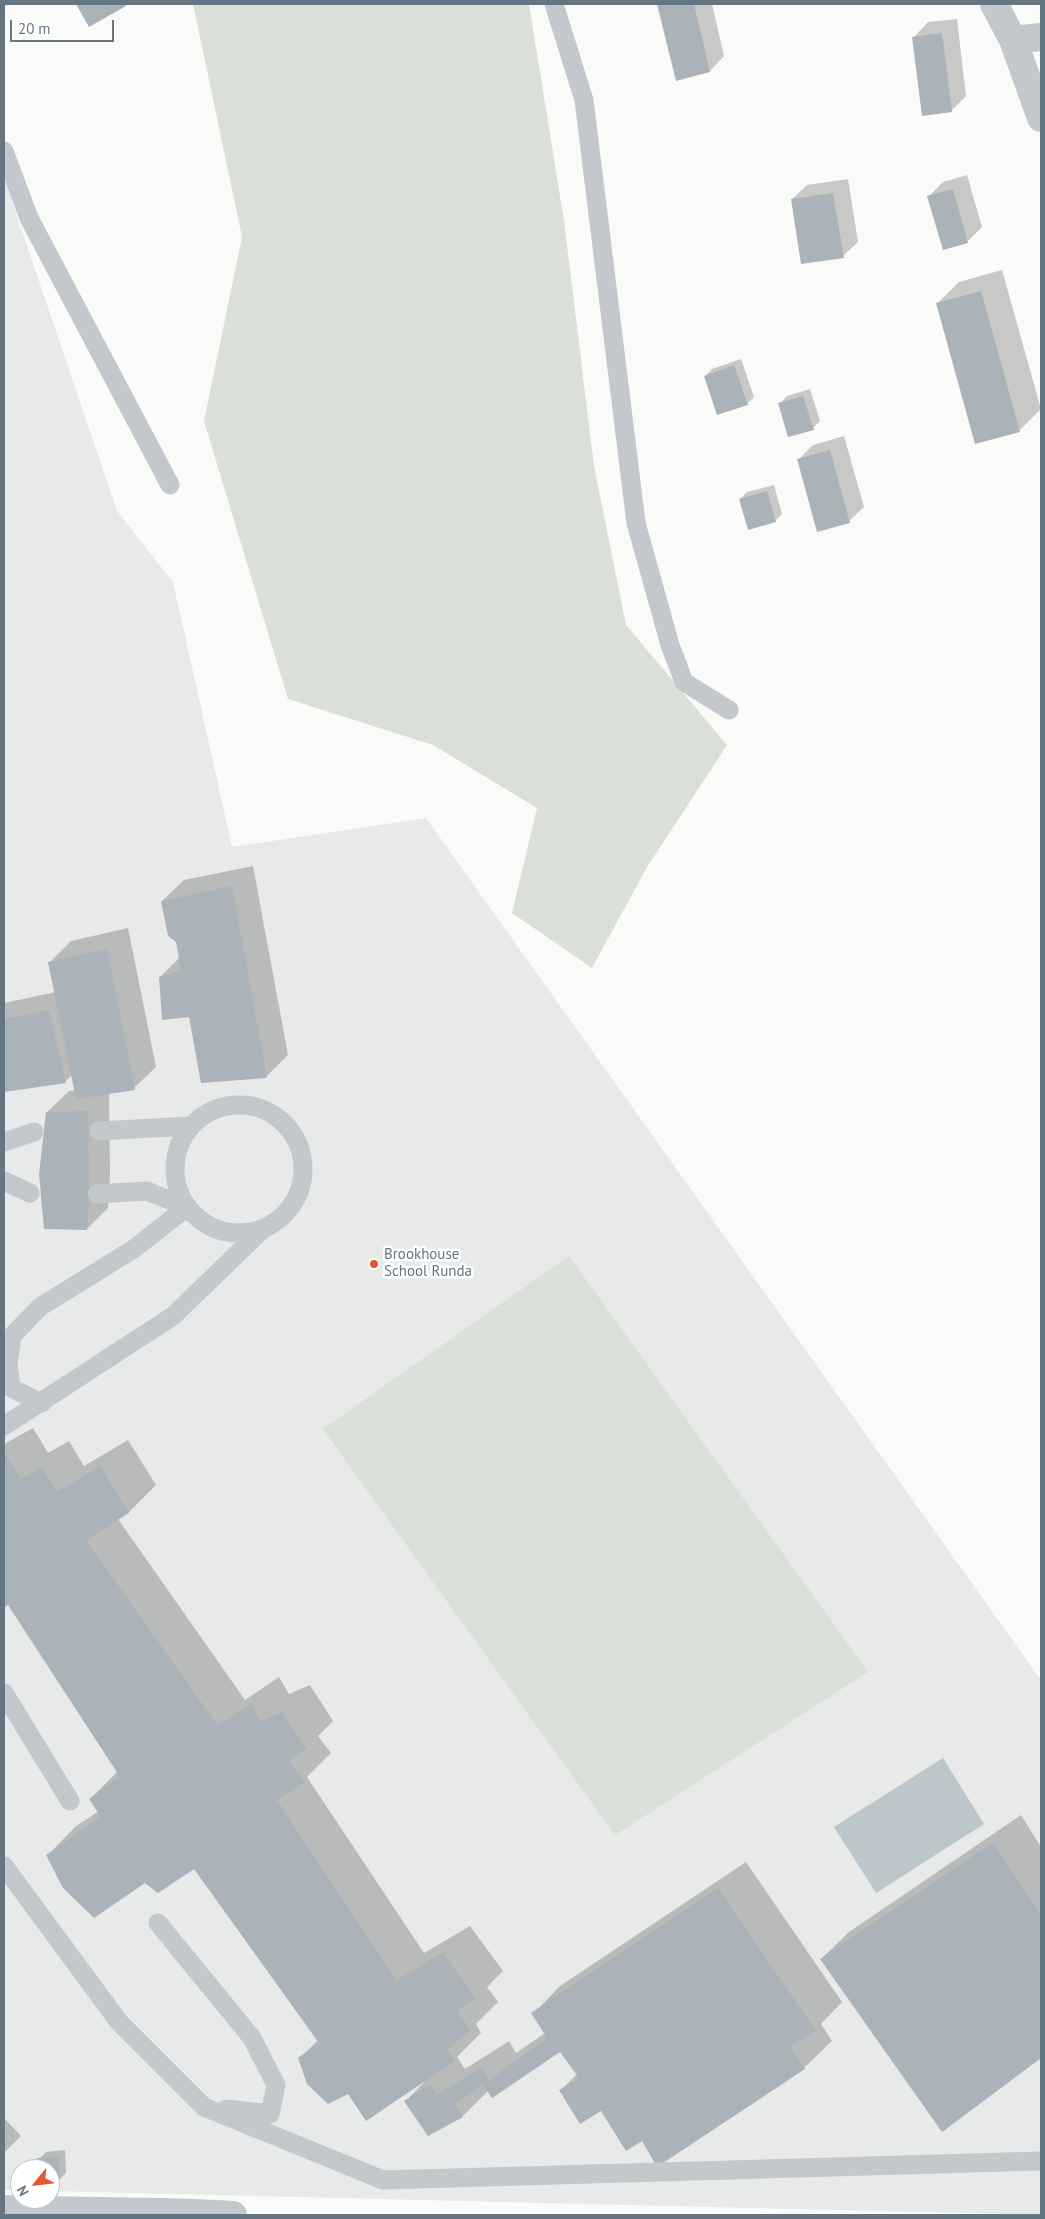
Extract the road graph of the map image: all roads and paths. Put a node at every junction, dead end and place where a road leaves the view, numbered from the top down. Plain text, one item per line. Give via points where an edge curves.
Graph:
1 (554, 4) edge
2 (994, 4) edge
3 (1041, 37) edge
4 (1013, 40) junction
5 (1041, 118) edge
6 (4, 151) edge
7 (170, 485) dead end
8 (729, 710) dead end
9 (192, 1126) junction
10 (99, 1131) dead end
11 (34, 1132) dead end
12 (4, 1142) edge
13 (4, 1181) edge
14 (30, 1193) dead end
15 (97, 1194) dead end
16 (187, 1207) junction
17 (262, 1229) junction
18 (42, 1403) junction
19 (4, 1426) edge
20 (4, 1694) edge
21 (70, 1801) dead end
22 (4, 1866) edge
23 (158, 1923) dead end
24 (204, 2107) junction
25 (1041, 2161) edge
26 (4, 2209) edge
27 (233, 2215) edge

1 - 8 lane via 584,100 636,523 670,645 684,682
2 - 4 street
3 - 4 street
4 - 5 street
6 - 7 lane via 29,218
9 - 10 lane
9 - 16 lane via 180,1144 175,1166 177,1188
9 - 17 lane via 208,1113 228,1106 248,1106 268,1112 297,1142 302,1163 301,1184 294,1203 280,1219
11 - 12 lane
13 - 14 lane
15 - 16 lane via 147,1191
16 - 17 lane via 202,1222 221,1231 242,1233
16 - 18 lane via 135,1248 40,1307 12,1336 8,1364 11,1388
17 - 18 lane via 173,1316
18 - 19 lane
20 - 21 lane
22 - 24 lane via 119,2022
23 - 24 lane via 252,2038 276,2085 270,2114
24 - 25 lane via 383,2180
26 - 27 street

